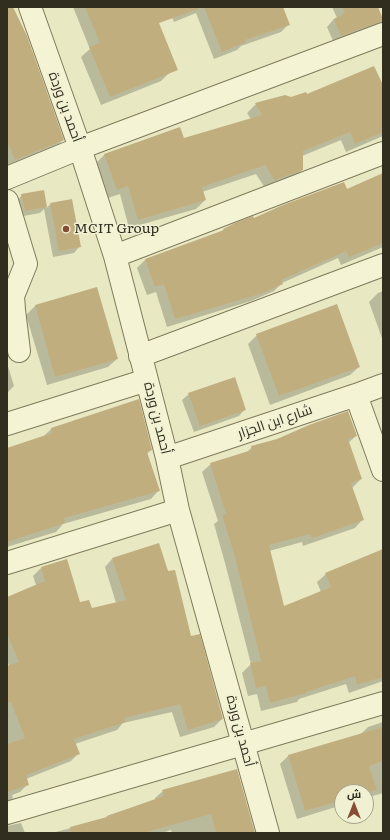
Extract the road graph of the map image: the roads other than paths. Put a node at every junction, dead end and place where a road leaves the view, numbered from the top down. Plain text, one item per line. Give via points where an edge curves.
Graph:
1 (30, 7) edge
2 (383, 34) edge
3 (80, 148) junction
4 (383, 153) edge
5 (7, 178) edge
6 (7, 201) edge
7 (115, 256) junction
8 (383, 266) edge
9 (19, 351) dead end
10 (140, 356) junction
11 (147, 380) junction
12 (383, 385) edge
13 (356, 395) junction
14 (7, 424) edge
15 (167, 458) junction
16 (383, 470) edge
17 (178, 510) junction
18 (7, 563) edge
19 (383, 703) edge
20 (243, 744) junction
21 (7, 813) edge
22 (268, 833) edge

1 - 3 street, أحمد بن وردة
2 - 3 street
3 - 5 street
3 - 7 street, أحمد بن وردة
4 - 7 street
6 - 9 street via 26,264 13,296
7 - 10 street, أحمد بن وردة
8 - 10 street
10 - 11 street, أحمد بن وردة
11 - 14 street
11 - 15 street, أحمد بن وردة
12 - 13 street, شارع ابن الجزار
13 - 15 street, شارع ابن الجزار
13 - 16 street
15 - 17 street, أحمد بن وردة
17 - 18 street
17 - 20 street, أحمد بن وردة
19 - 20 street
20 - 21 street
20 - 22 street, أحمد بن وردة

